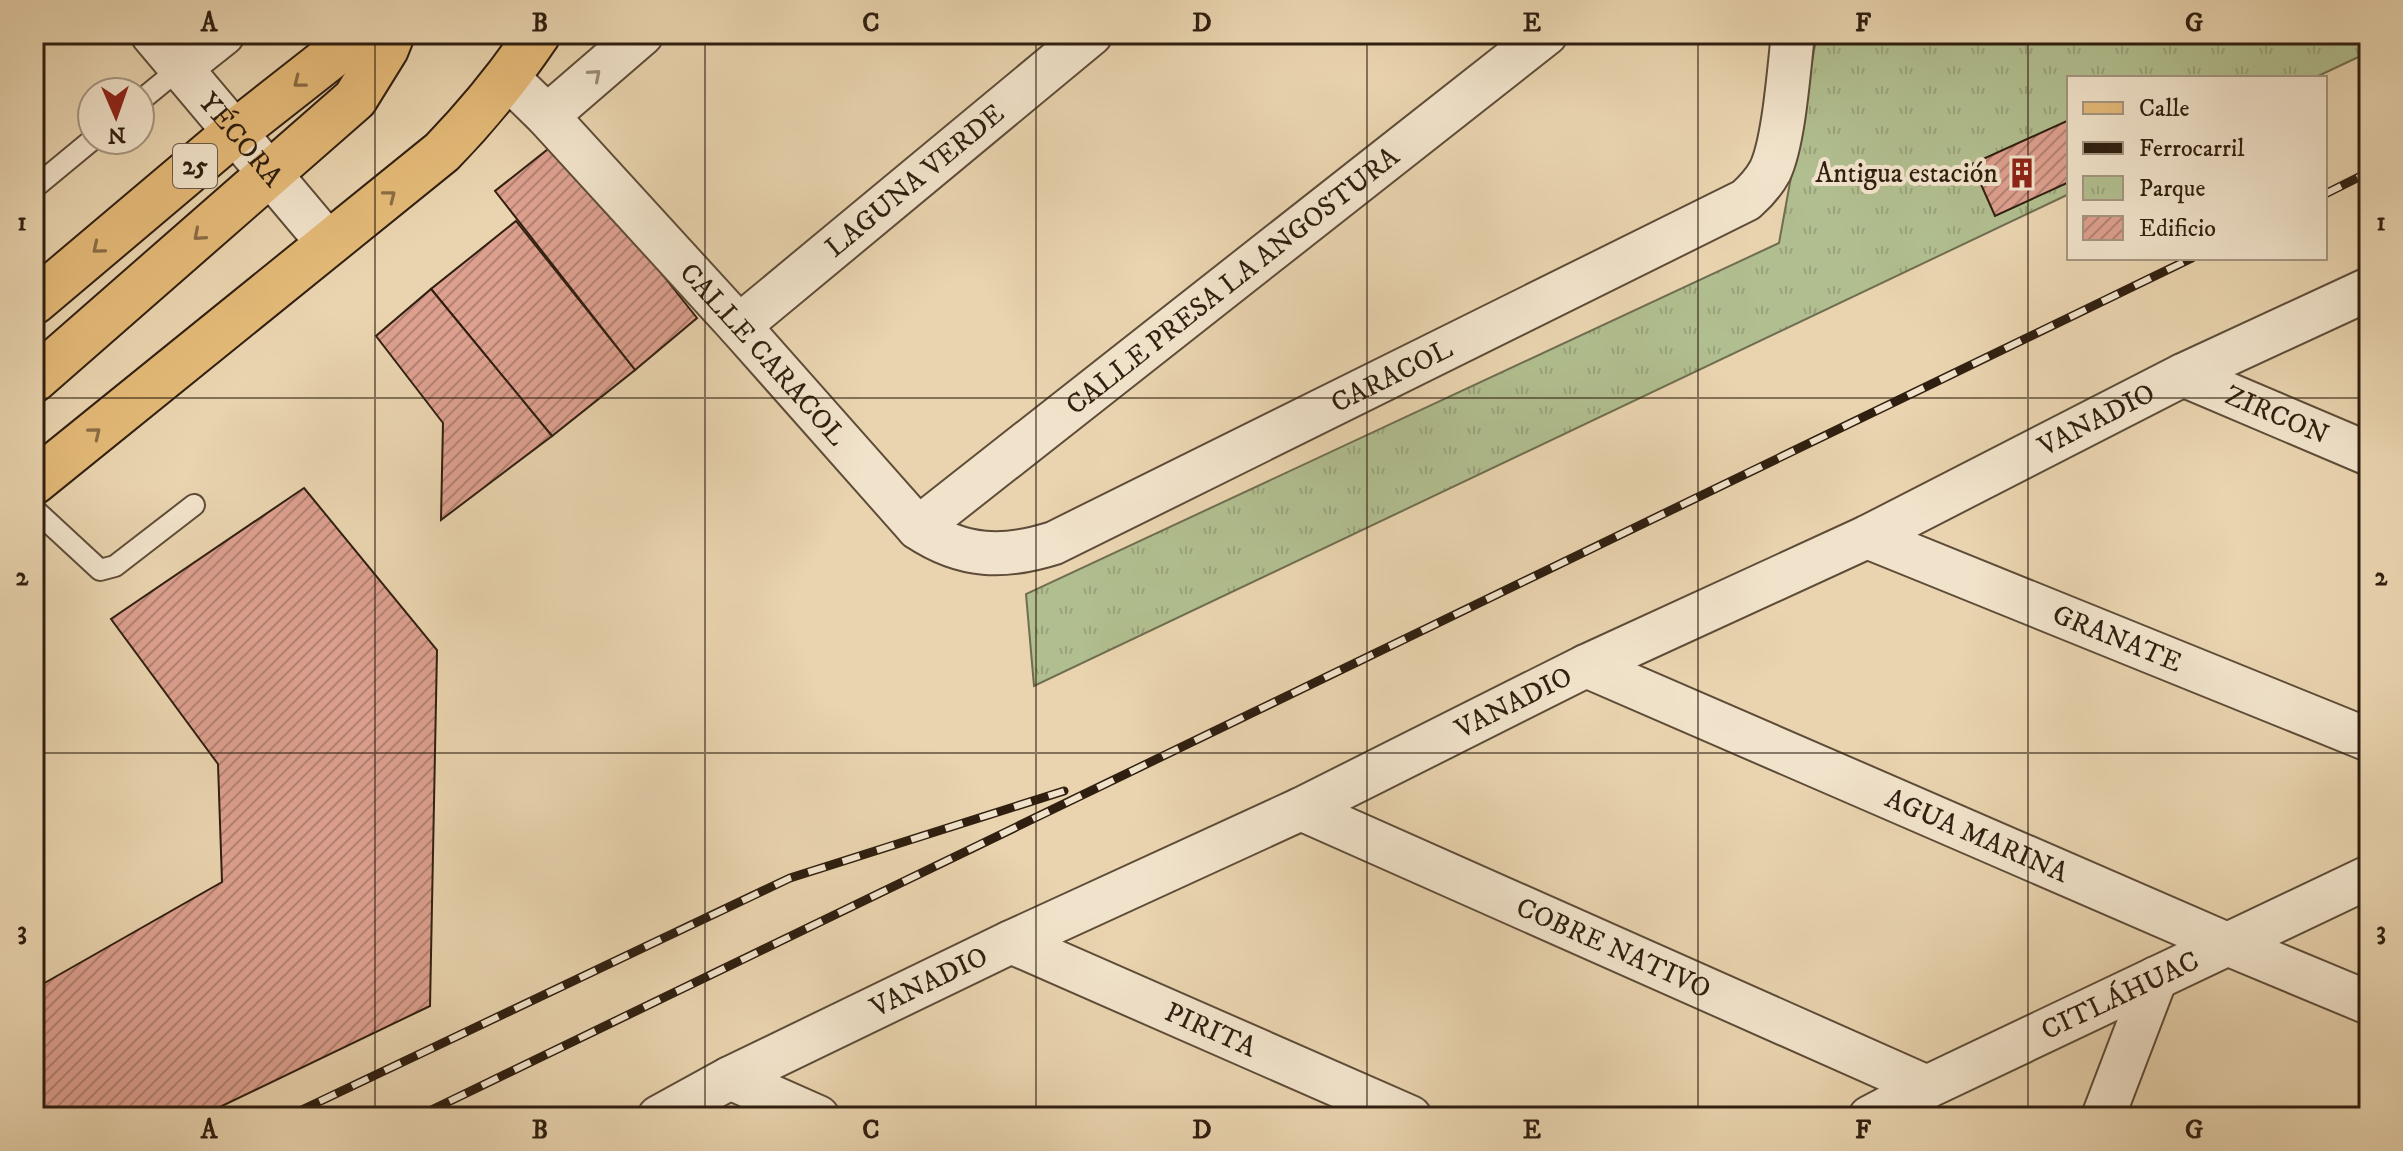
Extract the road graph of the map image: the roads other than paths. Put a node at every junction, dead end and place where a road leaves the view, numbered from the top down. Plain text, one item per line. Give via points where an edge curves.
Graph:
1 (152, 34) edge
2 (223, 34) edge
3 (360, 34) edge
4 (392, 34) edge
5 (538, 34) edge
6 (642, 34) edge
7 (1091, 34) edge
8 (1546, 34) edge
9 (1793, 34) edge
10 (179, 69) junction
11 (508, 78) junction
12 (156, 88) edge
13 (547, 116) junction
14 (234, 133) junction
15 (76, 153) edge
16 (271, 173) junction
17 (34, 188) edge
18 (329, 244) junction
19 (2369, 289) edge
20 (34, 302) edge
21 (739, 326) junction
22 (2183, 375) junction
23 (34, 380) edge
24 (2369, 454) edge
25 (34, 482) edge
26 (194, 505) dead end
27 (34, 509) edge
28 (918, 528) junction
29 (1867, 537) junction
30 (1054, 543) joint
31 (1586, 666) junction
32 (2369, 740) edge
33 (1301, 809) junction
34 (2369, 877) edge
35 (1011, 942) junction
36 (2227, 944) junction
37 (2156, 978) junction
38 (2369, 1003) edge
39 (730, 1078) junction
40 (1927, 1087) junction
41 (659, 1117) edge
42 (818, 1117) edge
43 (1410, 1117) edge
44 (1870, 1117) edge
45 (2103, 1117) edge

1 - 10 street, YÉCORA
2 - 10 street
3 -> 14 main road, 25
4 - 16 main road via 355,99
5 - 11 main road
13 -> 6 street
7 - 21 street, LAGUNA VERDE
8 - 28 street, CALLE PRESA LA ANGOSTURA
9 - 30 street, CARACOL via 1771,170 1759,189 1729,210
10 - 12 lane
10 - 14 street, YÉCORA
11 - 13 street, CALLE CARACOL
18 -> 11 main road via 442,152
13 - 21 street, CALLE CARACOL
14 - 16 street, YÉCORA
14 -> 20 main road, 25
15 - 17 lane
16 - 18 street, YÉCORA
16 -> 23 main road
25 -> 18 main road
19 - 22 street, VANADIO
21 - 28 street, CALLE CARACOL
22 - 24 street, ZIRCON
22 - 29 street, VANADIO
26 - 27 lane via 115,566 100,570
28 - 30 street, CALLE CARACOL via 959,549 990,554
29 - 31 street, VANADIO
29 - 32 street, GRANATE
31 - 33 street, VANADIO
31 - 36 street, AGUA MARINA
33 - 35 street, VANADIO
33 - 40 street, COBRE NATIVO
34 - 36 street, CITLÁHUAC
35 - 39 street, VANADIO
35 - 43 street, PIRITA
36 - 37 street, CITLÁHUAC
36 - 38 street, AGUA MARINA
37 - 40 street, CITLÁHUAC
37 - 45 street
39 - 41 street, VANADIO
39 - 42 street
40 - 44 street, CITLÁHUAC

